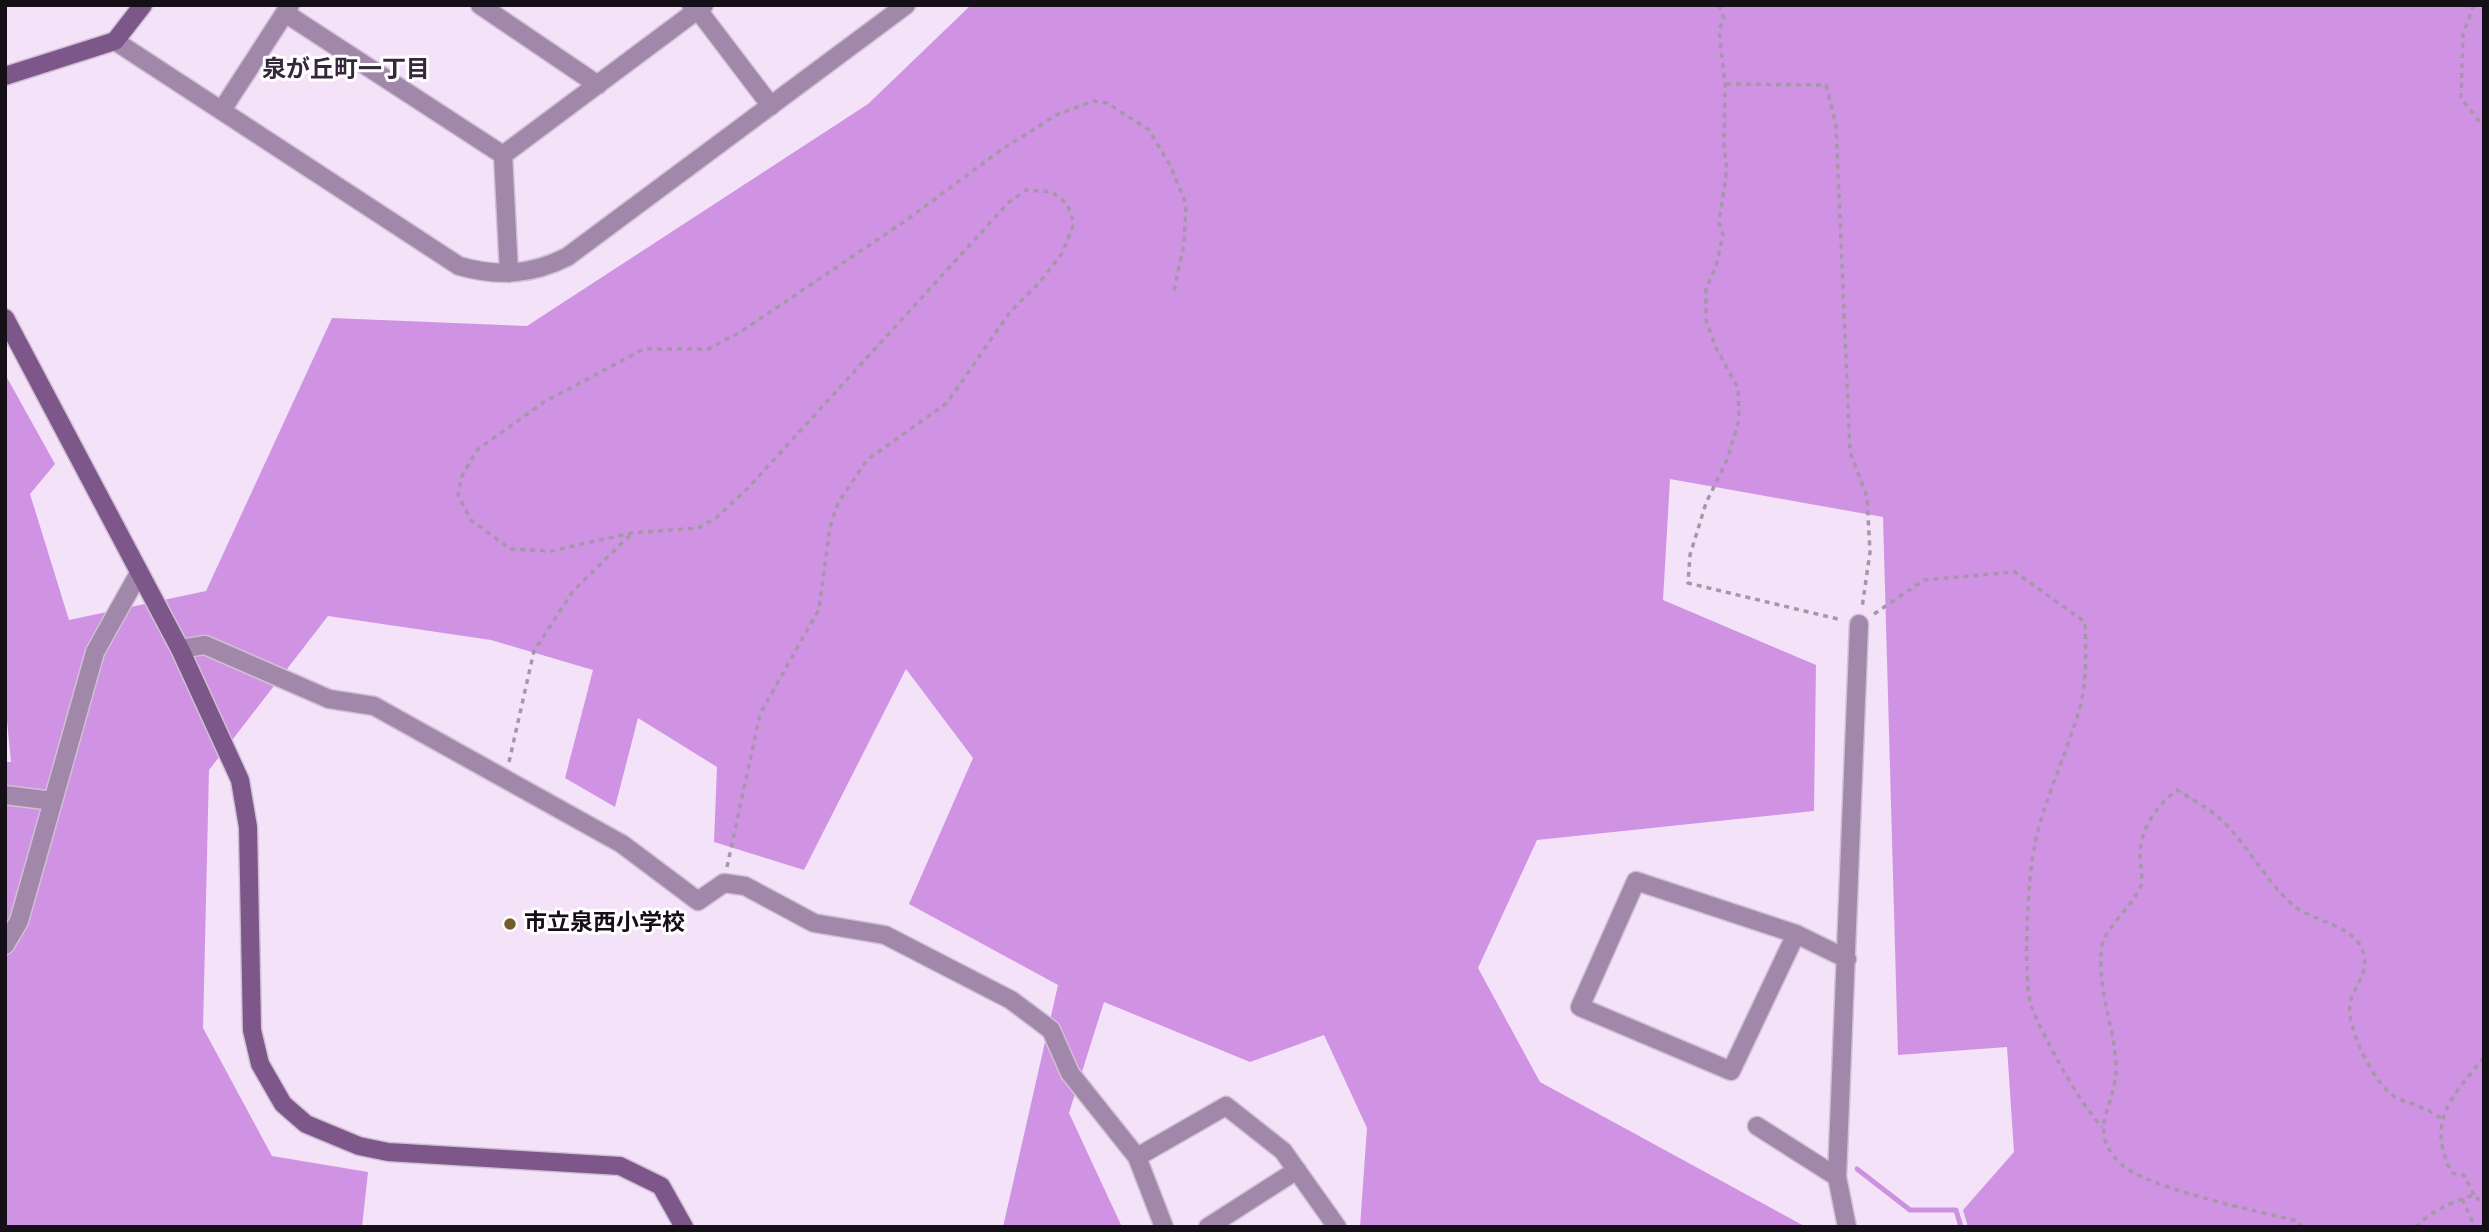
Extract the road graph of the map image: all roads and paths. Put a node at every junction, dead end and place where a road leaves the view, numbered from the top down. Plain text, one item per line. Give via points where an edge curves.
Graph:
1 (143, 5) edge
2 (480, 5) edge
3 (906, 5) edge
4 (1719, 5) edge
5 (2474, 5) edge
6 (698, 7) edge
7 (287, 9) edge
8 (115, 41) junction
9 (5, 76) edge
10 (1725, 84) junction
11 (598, 85) junction
12 (771, 106) junction
13 (222, 110) junction
14 (2484, 127) edge
15 (503, 155) junction
16 (509, 274) junction
17 (1173, 295) dead end
18 (5, 318) edge
19 (631, 533) junction
20 (138, 575) junction
21 (1859, 624) junction
22 (180, 649) junction
23 (505, 778) junction
24 (7, 795) edge
25 (53, 802) junction
26 (724, 883) junction
27 (1796, 934) junction
28 (5, 945) edge
29 (1847, 959) junction
30 (2484, 1056) edge
31 (2442, 1120) junction
32 (1757, 1126) dead end
33 (2102, 1127) junction
34 (1137, 1157) junction
35 (1297, 1170) junction
36 (1837, 1177) junction
37 (2474, 1195) junction
38 (2462, 1199) junction
39 (2484, 1205) edge
40 (684, 1227) edge
41 (1164, 1227) edge
42 (1208, 1227) edge
43 (1337, 1227) edge
44 (1847, 1227) edge
45 (2303, 1227) edge
46 (2416, 1227) edge
47 (2475, 1227) edge

1 - 8 street
2 - 11 street
3 - 12 street
4 - 10 path via 1724,18 1719,30
5 - 14 path via 2463,34 2461,98
6 - 11 street
6 - 12 street
7 - 13 street
7 - 15 street
8 - 9 street
8 - 13 street
10 - 21 path via 1826,85 1836,125 1850,453 1867,497 1870,552
10 - 21 path via 1727,169 1719,222 1723,235 1706,289 1706,320 1738,388 1739,420 1727,460 1706,503 1690,555 1688,583
11 - 15 street
12 - 16 street via 567,257 526,273
13 - 16 street via 459,266
15 - 16 street
17 - 19 path via 1184,244 1186,204 1149,130 1107,103 1094,101 1058,114 742,331 708,349 644,349 544,402 477,450 462,476 458,495 471,520 510,550 551,551
18 - 20 street
19 - 23 path via 573,591 534,651
19 - 26 path via 698,528 716,518 1009,202 1026,190 1052,192 1067,204 1074,223 1063,252 1010,312 947,402 867,460 838,503 830,527 819,609 760,714
20 - 22 street
20 - 25 street via 95,652
21 - 29 street
21 - 33 path via 1924,580 2015,572 2085,622 2081,704 2034,847 2028,990 2032,1008 2063,1066 2089,1114
22 - 23 street via 205,645 329,699 374,706
22 - 40 street via 240,780 248,827 254,1049 283,1104 306,1125 388,1152 620,1166 662,1186
23 - 26 street via 622,844 698,901
24 - 25 street
25 - 28 street via 19,921
26 - 34 street via 744,886 814,923 885,934 1011,1000 1051,1030 1069,1073
27 - 27 street via 1636,881 1580,1007 1731,1071
27 - 29 street
29 - 36 street
30 - 31 path via 2447,1104
31 - 33 path via 2428,1108 2382,1087 2365,1057 2349,1017 2365,956 2356,939 2291,904 2218,817 2177,790 2163,800 2147,826 2141,841 2142,884 2102,942 2103,996 2117,1068
31 - 37 path via 2440,1139 2446,1160 2452,1173 2464,1175
32 - 36 street
33 - 45 path via 2104,1139 2122,1165 2149,1181
34 - 35 street via 1226,1106 1283,1150
34 - 41 street
35 - 42 street
35 - 43 street
36 - 44 street
37 - 38 path
37 - 39 path
38 - 46 path via 2428,1215
38 - 47 path

